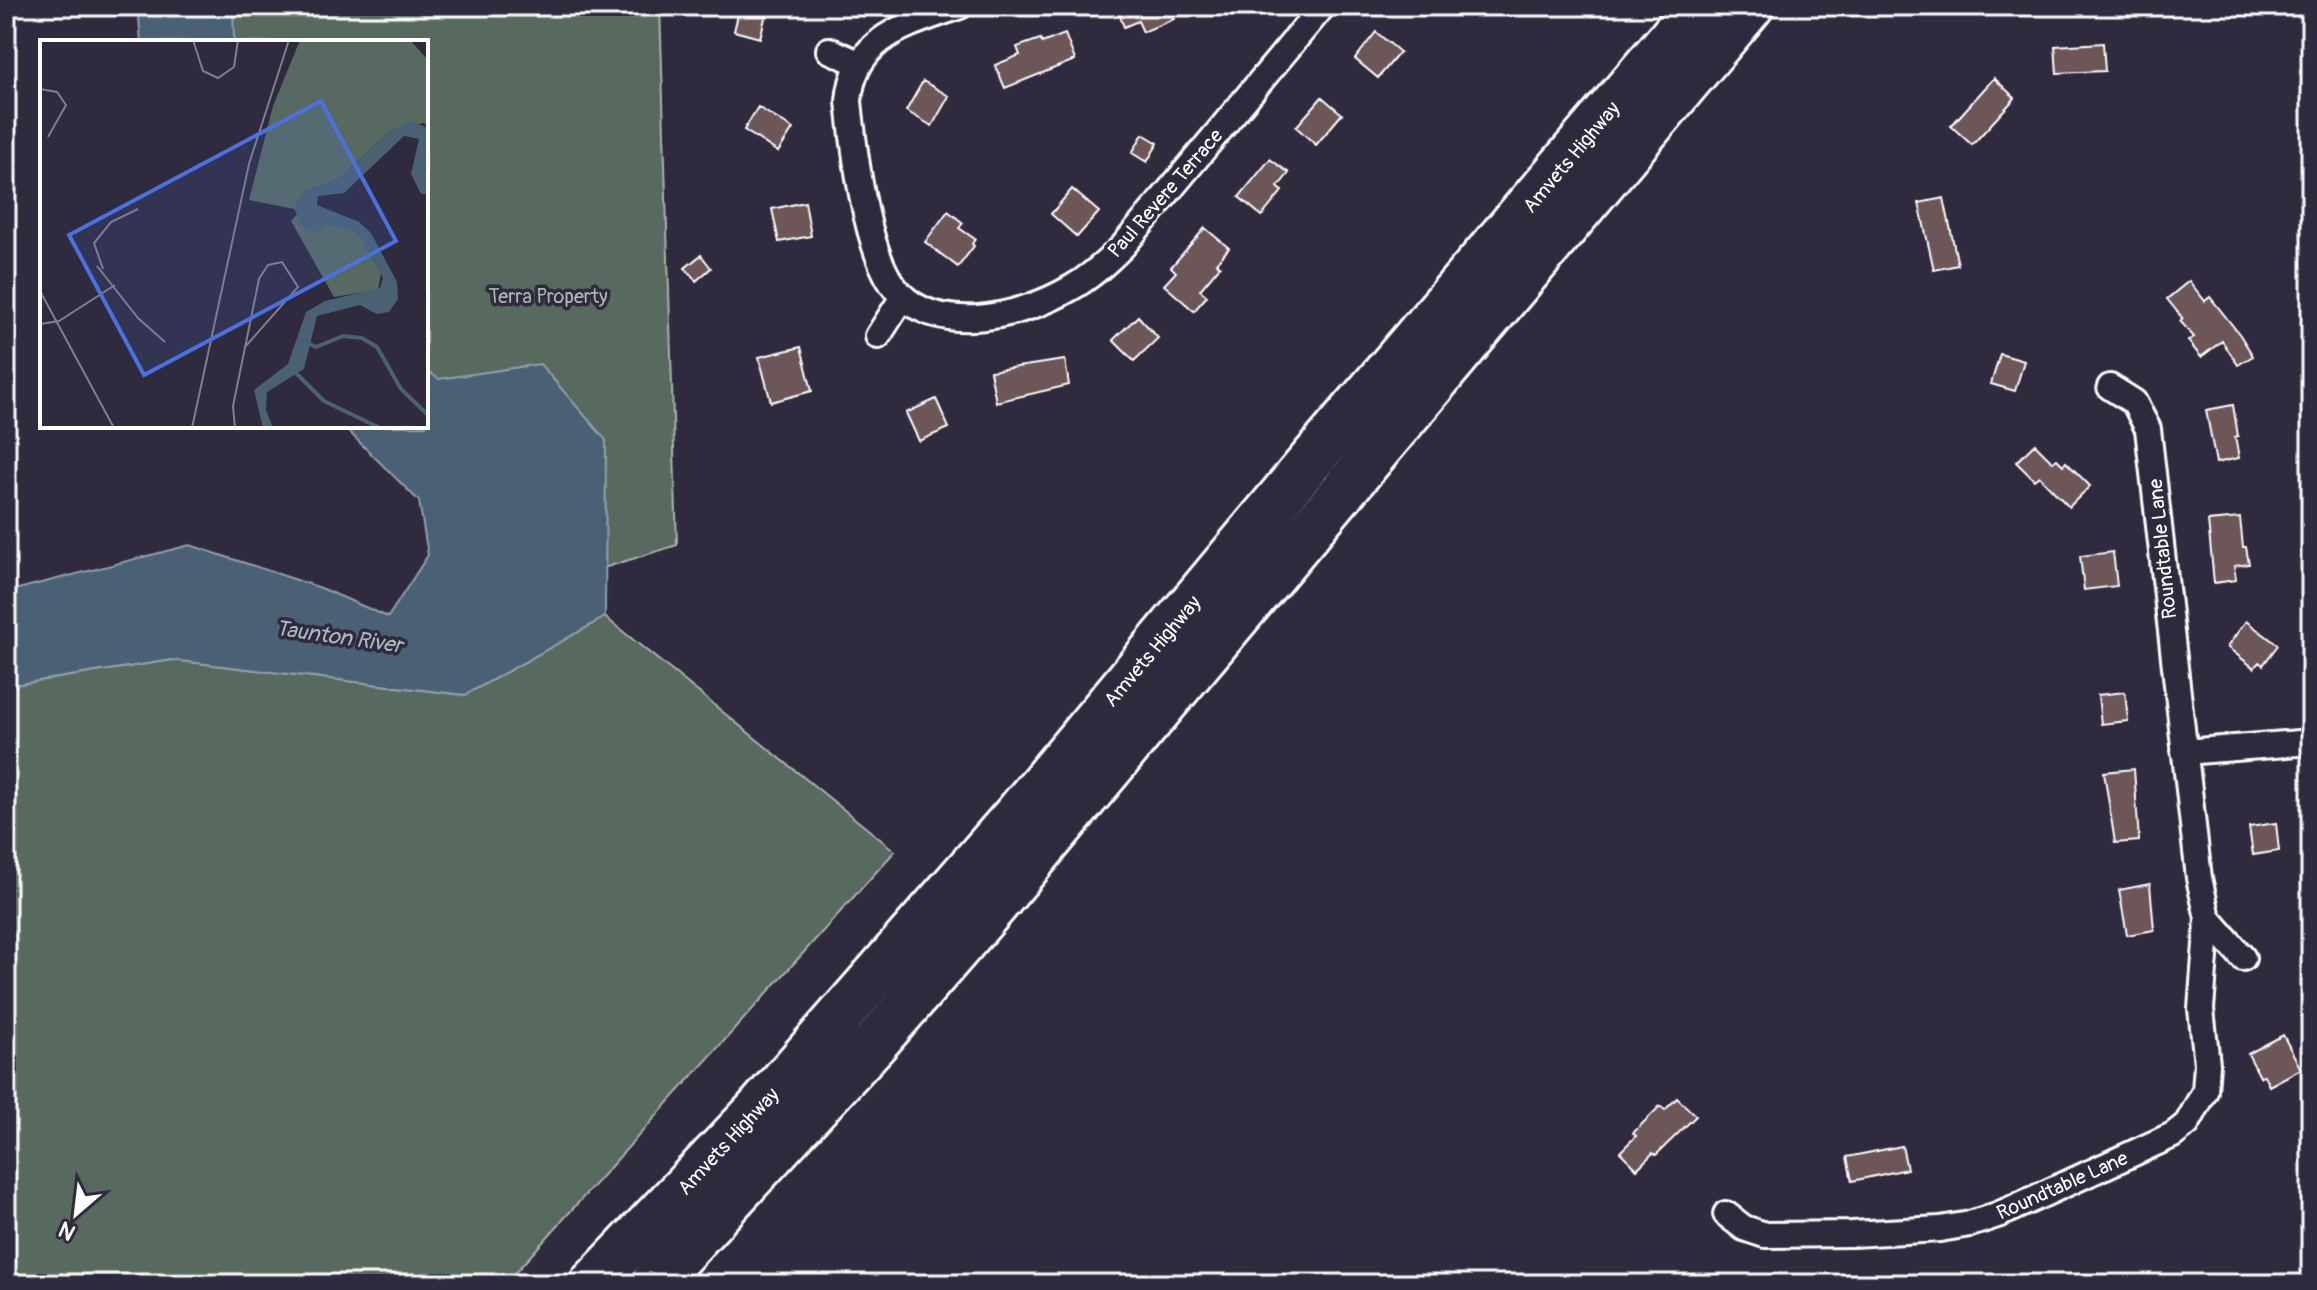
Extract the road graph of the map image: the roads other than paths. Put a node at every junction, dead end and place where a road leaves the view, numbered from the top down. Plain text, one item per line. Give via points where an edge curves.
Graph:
1 (960, 6) edge
2 (1323, 6) edge
3 (1698, 6) edge
4 (1751, 6) edge
5 (829, 50) dead end
6 (858, 63) junction
7 (903, 297) junction
8 (878, 336) dead end
9 (2110, 387) dead end
10 (2311, 742) edge
11 (2184, 752) junction
12 (2208, 918) junction
13 (2243, 958) dead end
14 (1726, 1214) dead end
15 (592, 1284) edge
16 (653, 1284) edge

1 - 6 street via 890,34
2 - 7 street, Paul Revere Terrace via 1123,246 1090,276 1022,310 983,317 939,315
3 - 15 highway, Amvets Highway via 1015,816 756,1112
4 - 16 highway, Amvets Highway via 995,905 866,1054
5 - 6 street
6 - 7 street via 849,101 871,237 884,270
7 - 8 street
9 - 11 street, Roundtable Lane via 2134,402 2148,429
10 - 11 street
11 - 12 street, Roundtable Lane
12 - 13 street, Roundtable Lane
12 - 14 street, Roundtable Lane via 2201,1009 2205,1091 2187,1124 2173,1135 1970,1224 1765,1235

